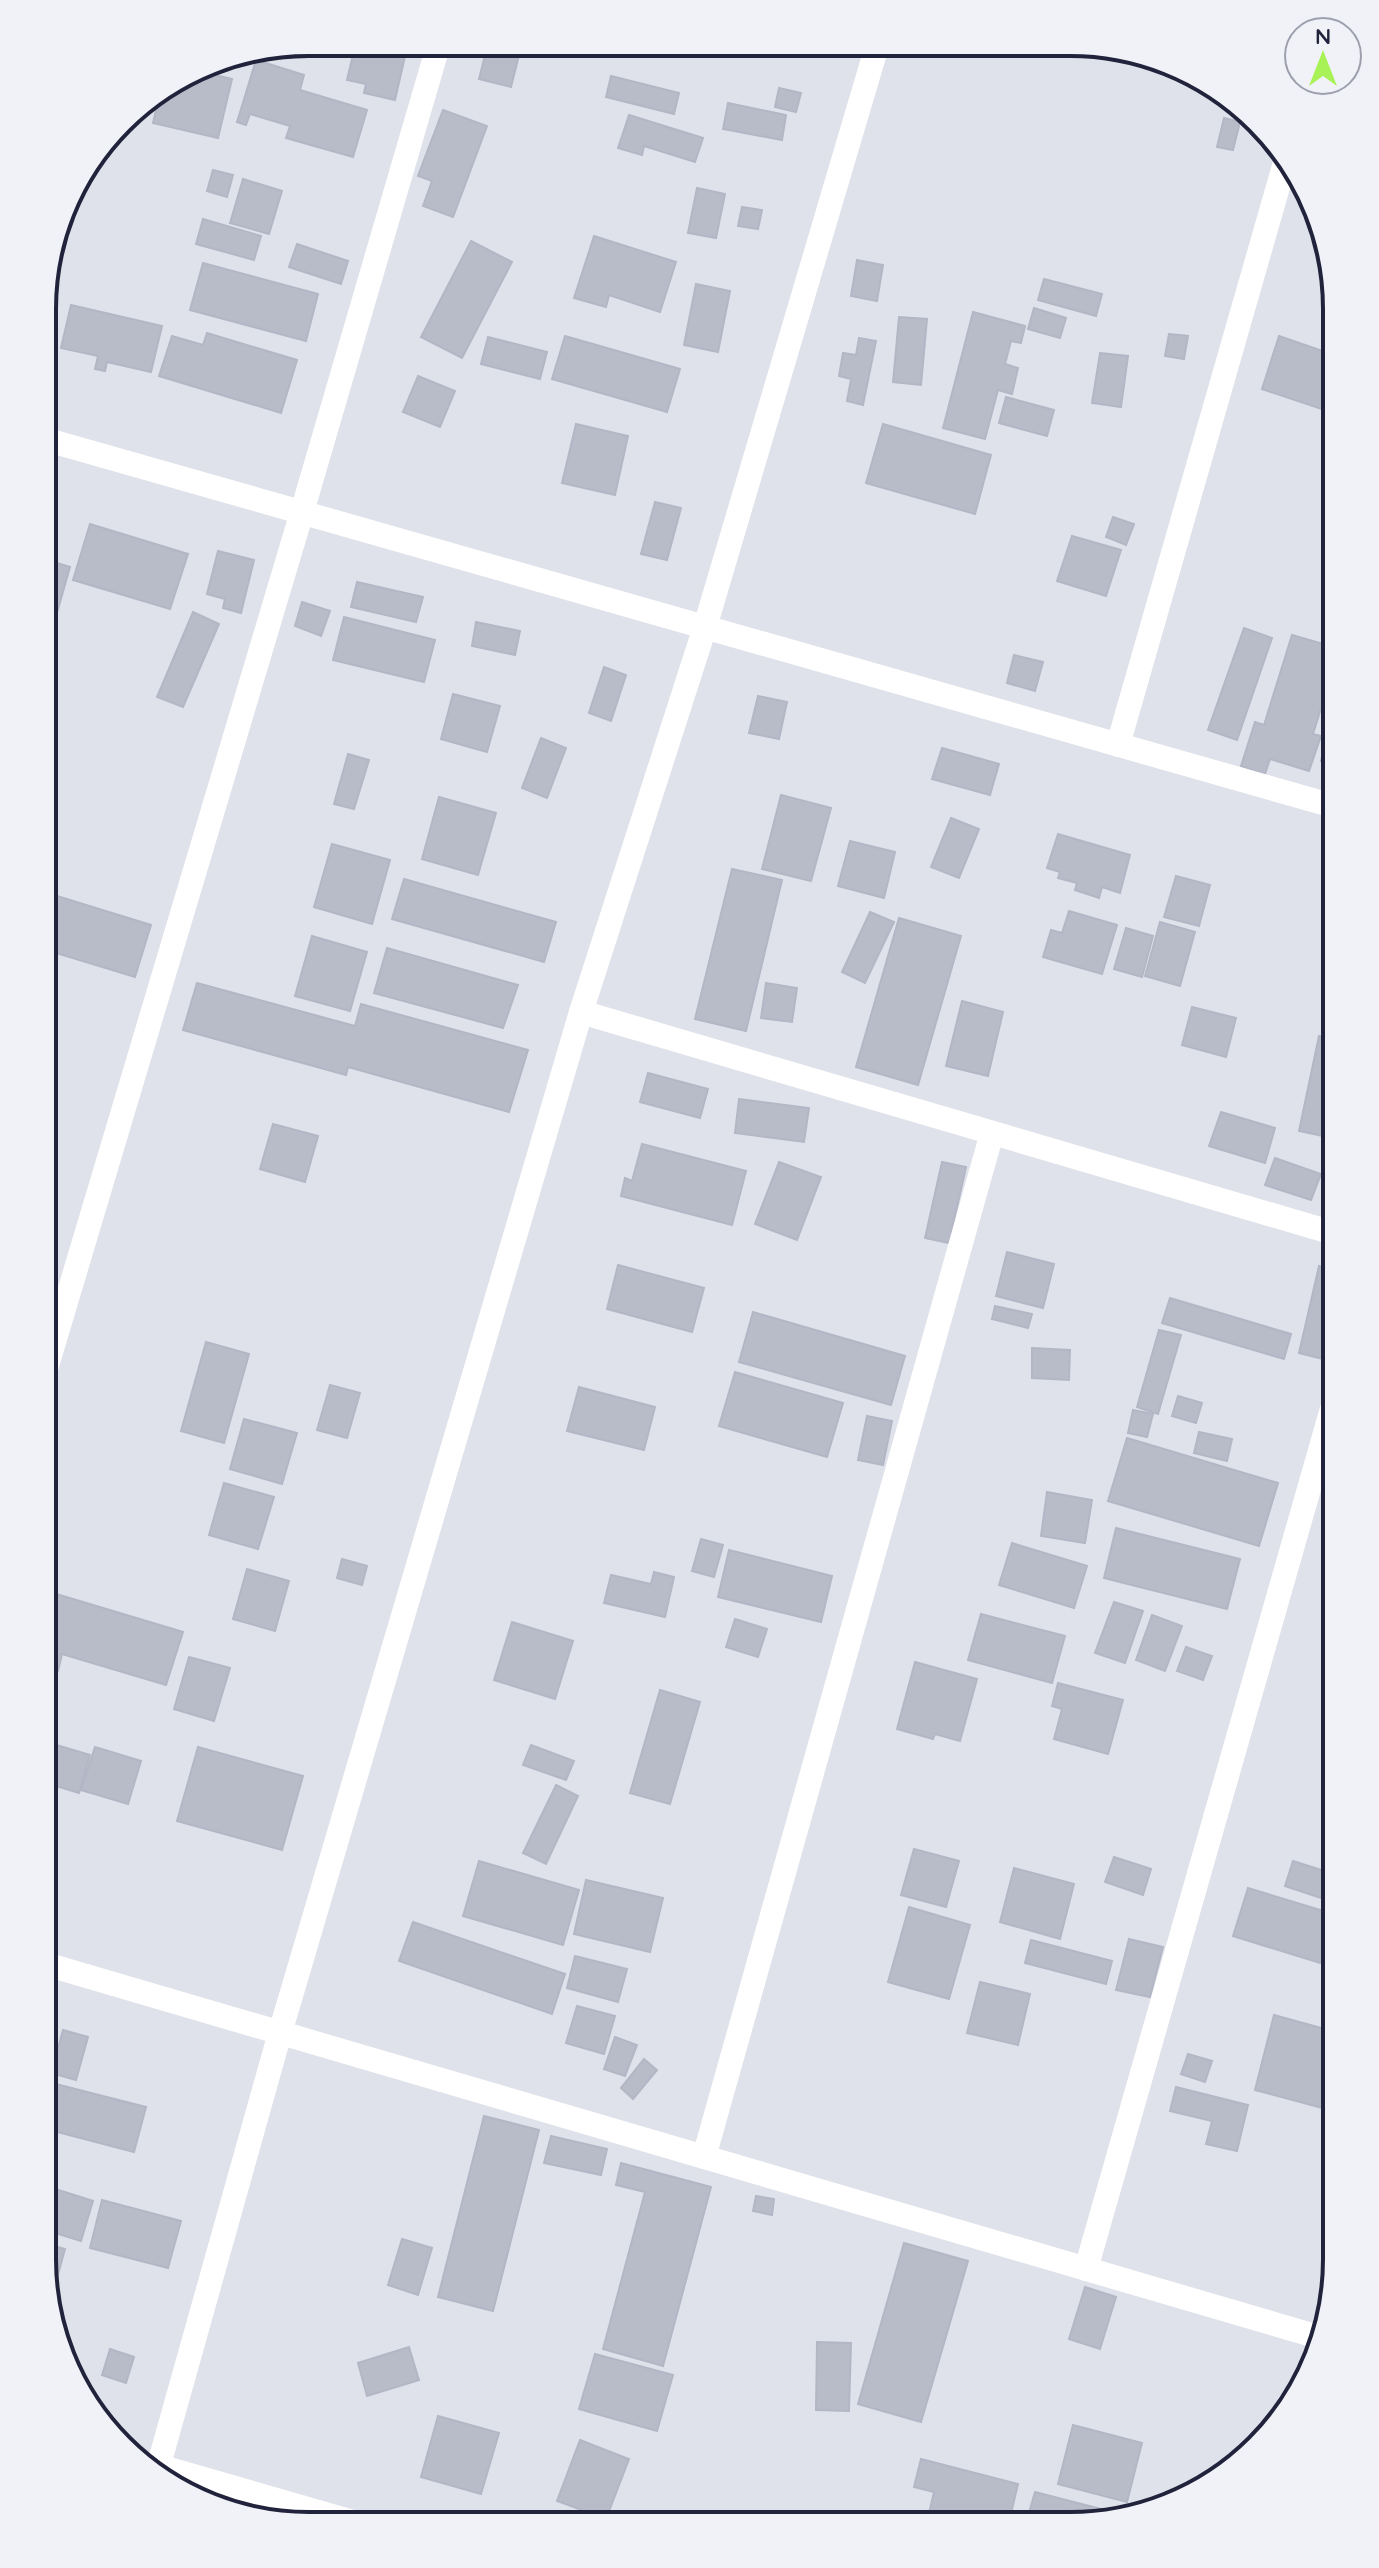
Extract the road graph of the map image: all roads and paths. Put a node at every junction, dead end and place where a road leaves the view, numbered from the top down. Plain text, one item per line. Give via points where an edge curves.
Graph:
1 (435, 56) edge
2 (874, 56) edge
3 (1282, 173) edge
4 (56, 442) edge
5 (302, 512) junction
6 (705, 627) junction
7 (1118, 745) junction
8 (1323, 803) edge
9 (581, 1012) junction
10 (992, 1133) junction
11 (1323, 1230) edge
12 (56, 1335) edge
13 (1322, 1442) edge
14 (56, 1967) edge
15 (280, 2033) junction
16 (704, 2157) junction
17 (1086, 2269) junction
18 (1311, 2335) edge
19 (160, 2463) edge
20 (183, 2478) edge
21 (314, 2512) edge

1 - 5 street
2 - 6 street
3 - 7 street
4 - 5 street
5 - 6 street
5 - 12 street
6 - 7 street
6 - 9 street
7 - 8 street
9 - 10 street
9 - 15 street
10 - 11 street
10 - 16 street
13 - 17 street
14 - 15 street
15 - 16 street
15 - 19 street
16 - 17 street
17 - 18 street
20 - 21 street

